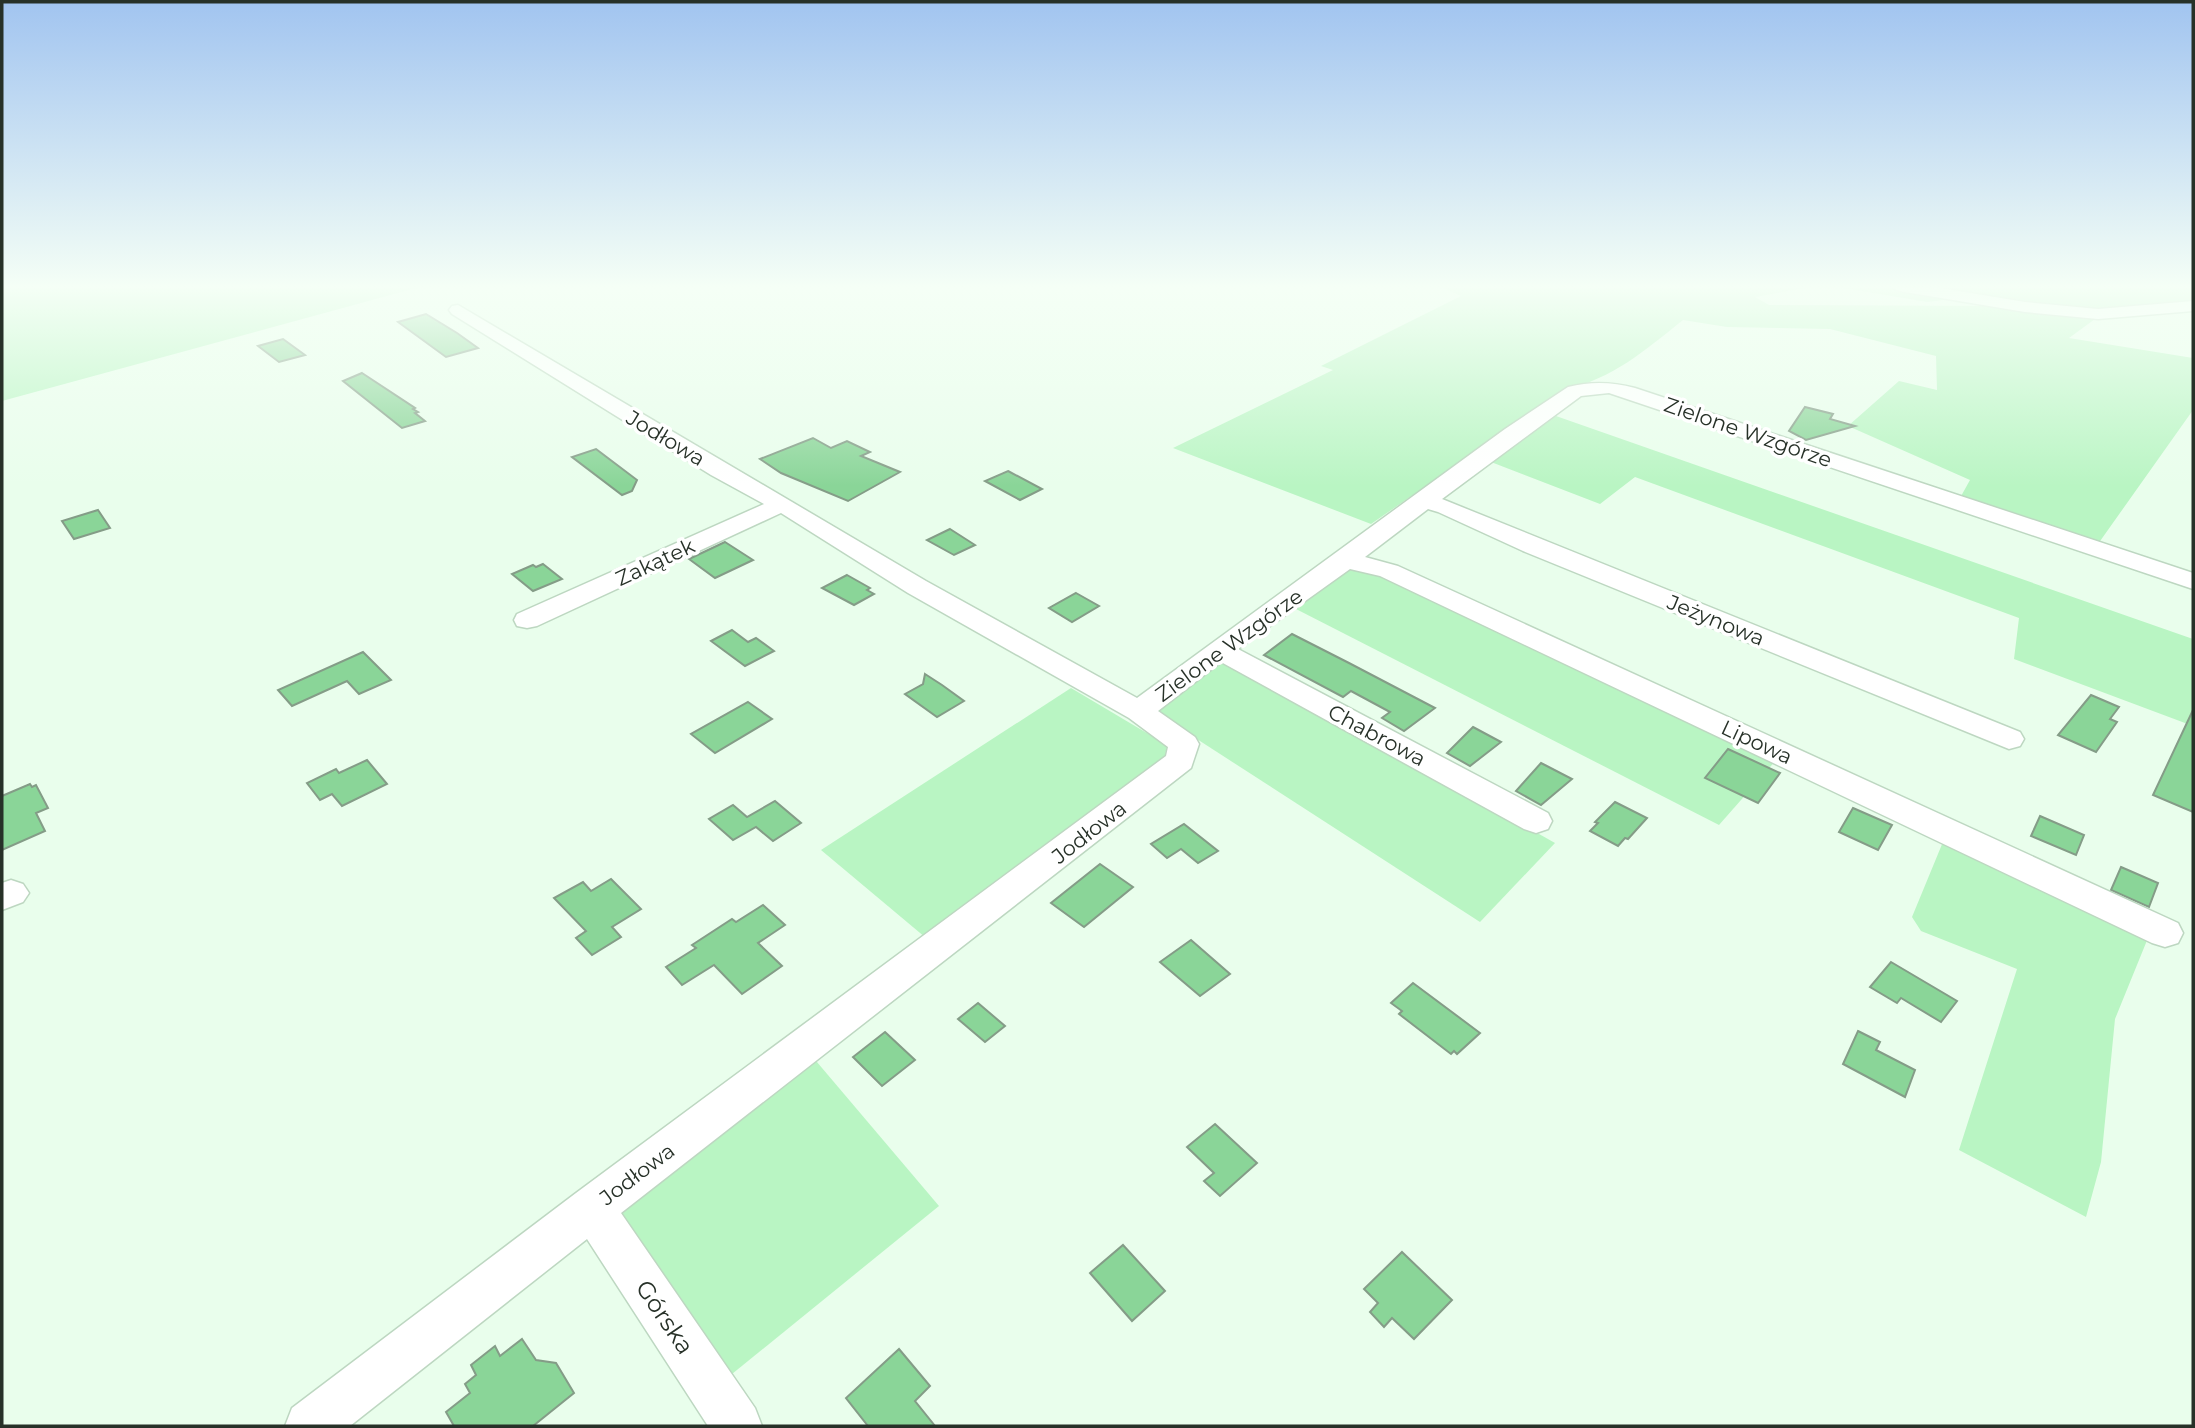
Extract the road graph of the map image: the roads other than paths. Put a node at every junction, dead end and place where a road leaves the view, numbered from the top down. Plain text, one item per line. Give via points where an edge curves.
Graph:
1 (528, 353) edge
2 (1424, 501) junction
3 (782, 504) junction
4 (1346, 560) junction
5 (2193, 581) edge
6 (527, 620) dead end
7 (1219, 650) junction
8 (1139, 711) junction
9 (2009, 738) dead end
10 (1536, 821) dead end
11 (2165, 933) dead end
12 (592, 1208) junction
13 (331, 1419) edge
14 (737, 1426) edge

1 - 3 street, Jodłowa
2 - 4 street, Zielone Wzgórze
2 - 5 street, Zielone Wzgórze via 1575,391 1609,387
2 - 9 street, Jeżynowa
3 - 6 street, Zakątek
3 - 8 street, Jodłowa via 917,587
4 - 7 street, Zielone Wzgórze
4 - 11 street, Lipowa via 1389,571
7 - 8 street, Zielone Wzgórze
7 - 10 street, Chabrowa
8 - 12 street, Jodłowa via 1184,744 1180,761
12 - 13 street, Jodłowa
12 - 14 street, Górska

